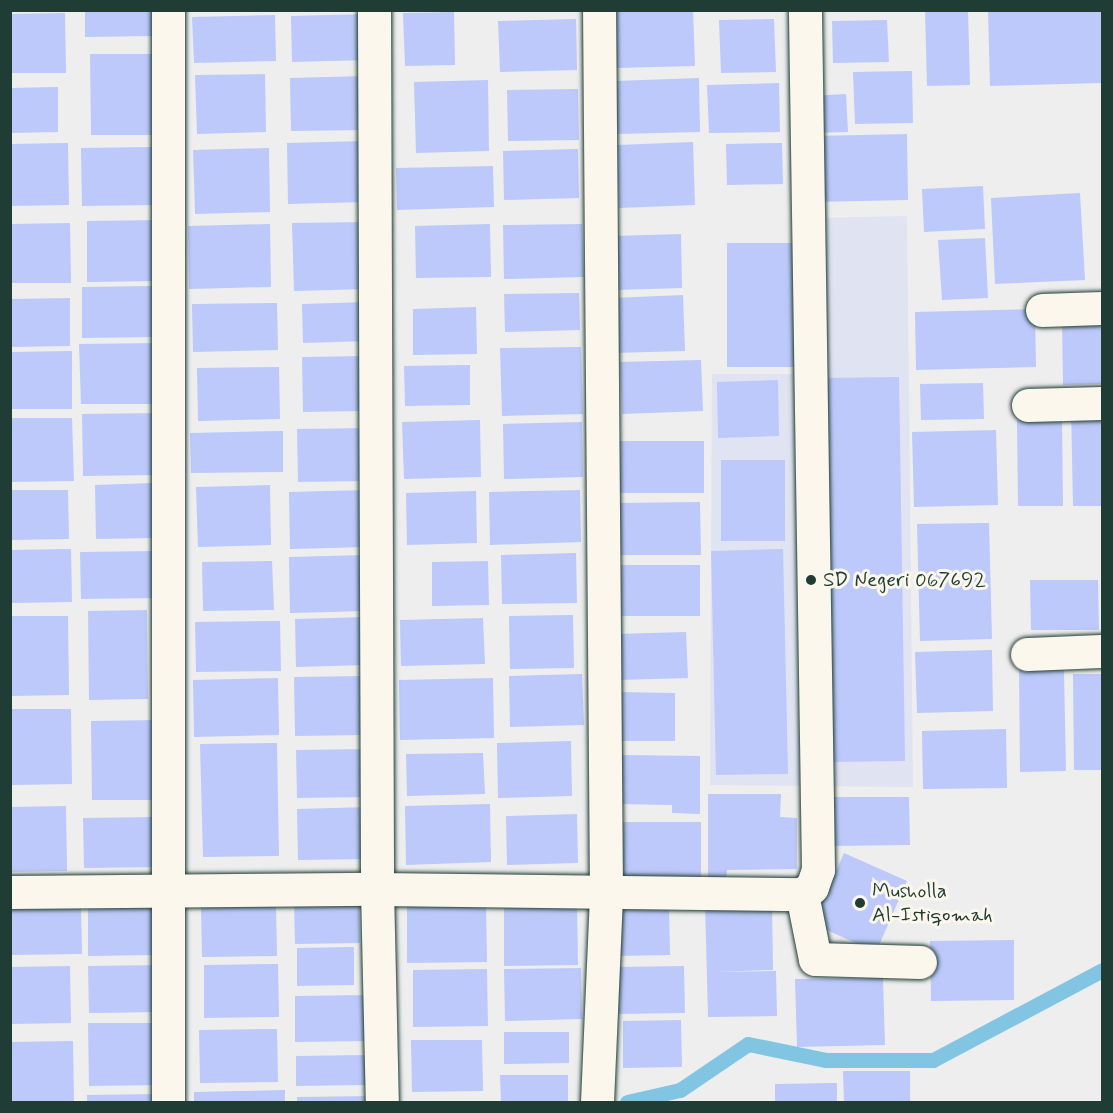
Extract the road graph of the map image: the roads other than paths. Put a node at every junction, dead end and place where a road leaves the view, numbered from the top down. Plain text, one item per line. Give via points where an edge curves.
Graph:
1 (168, 10) edge
2 (374, 10) edge
3 (598, 10) edge
4 (805, 10) edge
5 (1102, 308) edge
6 (1042, 310) dead end
7 (1102, 403) edge
8 (1028, 405) dead end
9 (1102, 651) edge
10 (1027, 654) dead end
11 (377, 889) junction
12 (165, 891) junction
13 (10, 892) edge
14 (606, 892) junction
15 (802, 894) junction
16 (920, 962) dead end
17 (597, 1098) edge
18 (168, 1102) edge
19 (382, 1102) edge

1 - 12 street
2 - 11 street
3 - 14 street
4 - 15 street via 818,870 812,887
5 - 6 street
7 - 8 street
9 - 10 street
11 - 12 street
11 - 14 street
11 - 19 street
12 - 13 street
12 - 18 street
14 - 15 street
14 - 17 street
15 - 16 street via 815,959

